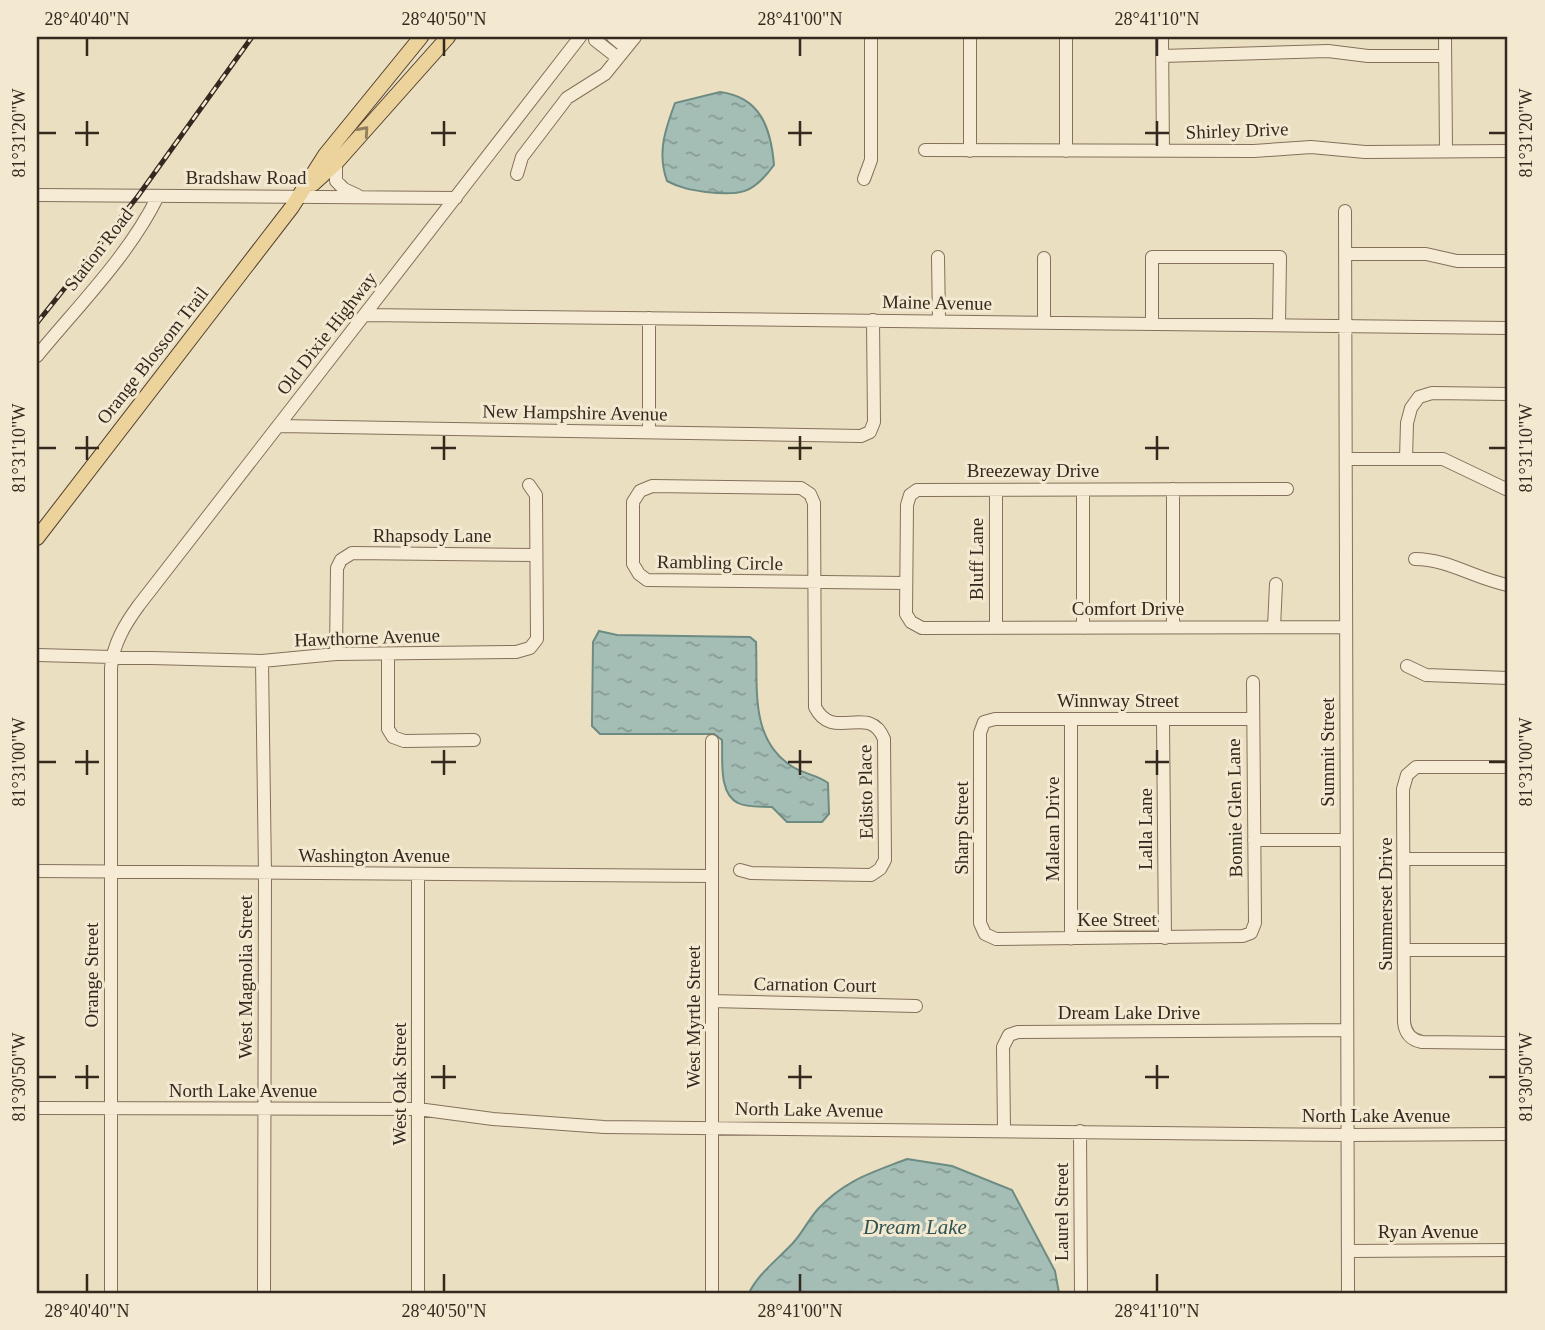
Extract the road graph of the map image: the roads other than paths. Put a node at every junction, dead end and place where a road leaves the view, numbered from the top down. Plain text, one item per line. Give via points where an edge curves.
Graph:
1 (421, 37) edge
2 (449, 37) edge
3 (580, 37) edge
4 (635, 37) edge
5 (871, 37) edge
6 (970, 37) edge
7 (1066, 37) edge
8 (1162, 37) edge
9 (1445, 37) edge
10 (606, 39) edge
11 (622, 53) junction
12 (1162, 56) junction
13 (1445, 56) junction
14 (925, 150) dead end
15 (970, 150) junction
16 (1508, 150) edge
17 (1066, 151) junction
18 (1163, 151) junction
19 (1446, 151) junction
20 (336, 163) junction
21 (517, 174) dead end
22 (864, 179) dead end
23 (37, 195) edge
24 (158, 196) junction
25 (299, 197) junction
26 (361, 197) junction
27 (456, 198) junction
28 (1345, 211) dead end
29 (1345, 254) junction
30 (938, 257) dead end
31 (1044, 258) dead end
32 (1508, 261) edge
33 (365, 315) junction
34 (649, 318) junction
35 (873, 320) junction
36 (939, 321) junction
37 (1044, 323) junction
38 (1152, 324) junction
39 (1279, 325) junction
40 (1345, 326) junction
41 (1508, 328) edge
42 (37, 356) edge
43 (1508, 394) edge
44 (279, 426) junction
45 (649, 432) junction
46 (1346, 459) junction
47 (1406, 459) junction
48 (529, 485) dead end
49 (1173, 489) junction
50 (1287, 489) dead end
51 (996, 490) junction
52 (1083, 490) junction
53 (1508, 490) edge
54 (37, 538) edge
55 (536, 555) junction
56 (1415, 559) dead end
57 (816, 582) junction
58 (906, 583) junction
59 (1276, 584) dead end
60 (1508, 585) edge
61 (911, 622) joint
62 (1173, 627) junction
63 (1274, 627) junction
64 (1346, 627) junction
65 (996, 628) junction
66 (1083, 628) junction
67 (336, 653) junction
68 (388, 654) junction
69 (37, 655) edge
70 (112, 657) junction
71 (262, 661) junction
72 (1407, 666) dead end
73 (1508, 678) edge
74 (1253, 682) dead end
75 (1071, 719) junction
76 (1252, 719) junction
77 (1163, 720) junction
78 (985, 722) joint
79 (474, 740) dead end
80 (712, 741) dead end
81 (1508, 767) edge
82 (1254, 840) junction
83 (1346, 840) junction
84 (1405, 859) junction
85 (1508, 859) edge
86 (740, 870) dead end
87 (37, 871) edge
88 (110, 872) junction
89 (265, 875) junction
90 (418, 875) junction
91 (711, 876) junction
92 (1251, 933) joint
93 (985, 934) joint
94 (1165, 938) junction
95 (1071, 939) junction
96 (1405, 950) junction
97 (1508, 950) edge
98 (712, 1001) junction
99 (916, 1006) dead end
100 (1347, 1030) junction
101 (1508, 1042) edge
102 (37, 1108) edge
103 (111, 1108) junction
104 (418, 1109) junction
105 (263, 1110) junction
106 (712, 1127) junction
107 (1004, 1130) junction
108 (1080, 1131) junction
109 (1508, 1134) edge
110 (1348, 1135) junction
111 (1508, 1250) edge
112 (1348, 1251) junction
113 (111, 1293) edge
114 (264, 1293) edge
115 (418, 1293) edge
116 (712, 1293) edge
117 (1081, 1293) edge
118 (1348, 1293) edge

1 - 25 main road, Orange Blossom Trail via 325,155
20 -> 2 main road, Orange Blossom Trail
3 - 27 street, Old Dixie Highway
4 - 11 street
5 - 22 street via 871,160
6 - 15 street
7 - 17 street
8 - 12 street
9 - 13 street
10 - 11 street
11 - 21 street via 605,74 567,98 522,157
12 - 13 street via 1328,51
12 - 18 street
13 - 19 street
14 - 15 street, Shirley Drive
15 - 17 street, Shirley Drive
16 - 19 street, Shirley Drive
17 - 18 street, Shirley Drive
18 - 19 street, Shirley Drive via 1311,146 1365,152
20 - 25 main road, Orange Blossom Trail
20 - 26 street via 336,181
23 - 24 street, Bradshaw Road
24 - 25 street, Bradshaw Road
24 - 42 street, Station Road via 143,225
25 - 26 street, Bradshaw Road
25 - 54 main road, Orange Blossom Trail
26 - 27 street, Bradshaw Road
27 - 33 street, Old Dixie Highway
28 - 29 street, Summit Street
29 - 32 street
29 - 40 street, Summit Street
30 - 36 street
31 - 37 street
33 - 34 street, Maine Avenue
33 - 44 street, Old Dixie Highway
34 - 35 street, Maine Avenue
34 - 45 street
35 - 36 street, Maine Avenue
35 - 45 street, New Hampshire Avenue via 874,422 870,432 861,436
36 - 37 street, Maine Avenue
37 - 38 street, Maine Avenue
38 - 39 street, Maine Avenue
38 - 39 street via 1152,257 1280,257
39 - 40 street, Maine Avenue
40 - 41 street, Maine Avenue
40 - 46 street, Summit Street
43 - 47 street via 1432,393 1419,397 1411,408
44 - 45 street, New Hampshire Avenue
44 - 70 street, Old Dixie Highway via 132,614
46 - 47 street
46 - 64 street, Summit Street
47 - 53 street via 1443,459
48 - 55 street, Hawthorne Avenue via 536,495
49 - 50 street, Breezeway Drive
49 - 52 street, Breezeway Drive
49 - 62 street
51 - 52 street, Breezeway Drive
51 - 58 street, Breezeway Drive via 917,490 910,495
51 - 65 street, Bluff Lane
52 - 66 street
55 - 67 street, Rhapsody Lane via 352,553 337,568
55 - 68 street, Hawthorne Avenue via 537,639 530,648
56 - 60 street via 1434,559
57 - 57 street, Rambling Circle via 648,580 633,564 633,502 640,491 652,486 801,488 814,503
57 - 58 street, Rambling Circle
57 - 86 street, Edisto Place via 815,706 821,718 831,723 869,722 880,728 884,738 885,860 871,874
58 - 61 street, Breezeway Drive via 906,614
59 - 63 street
61 - 65 street, Comfort Drive via 922,628
62 - 63 street, Comfort Drive
62 - 66 street, Comfort Drive
63 - 64 street, Comfort Drive
64 - 83 street, Summit Street
65 - 66 street, Comfort Drive
67 - 68 street, Hawthorne Avenue
67 - 71 street, Hawthorne Avenue
68 - 79 street via 388,729 393,737 404,741
69 - 70 street, Hawthorne Avenue
70 - 71 street, Hawthorne Avenue
70 - 88 street, Orange Street
71 - 89 street, West Magnolia Street
72 - 73 street via 1426,675
74 - 76 street, Bonnie Glen Lane
75 - 77 street, Winnway Street
75 - 78 street, Winnway Street
75 - 95 street, Malean Drive
76 - 77 street, Winnway Street
76 - 82 street, Bonnie Glen Lane
77 - 94 street, Lalla Lane
78 - 93 street, Sharp Street via 980,733 980,923
80 - 91 street, West Myrtle Street
81 - 84 street, Summerset Drive via 1424,766 1410,771 1403,789
82 - 83 street
82 - 92 street, Bonnie Glen Lane via 1255,923
83 - 100 street, Summit Street
84 - 85 street
84 - 96 street, Summerset Drive
87 - 88 street, Washington Avenue
88 - 89 street, Washington Avenue
88 - 103 street, Orange Street
89 - 90 street, Washington Avenue
89 - 105 street, West Magnolia Street
90 - 91 street, Washington Avenue
90 - 104 street, West Oak Street
91 - 98 street, West Myrtle Street
92 - 94 street, Kee Street
93 - 95 street, Kee Street via 996,939
94 - 95 street, Kee Street
96 - 97 street
96 - 101 street, Summerset Drive via 1404,1022 1411,1038
98 - 99 street, Carnation Court
98 - 106 street, West Myrtle Street
100 - 107 street, Dream Lake Drive via 1018,1032 1009,1035 1003,1047
100 - 110 street, Summit Street
102 - 103 street, North Lake Avenue
103 - 105 street, North Lake Avenue
103 - 113 street, Orange Street
104 - 105 street, North Lake Avenue
104 - 106 street, North Lake Avenue via 604,1127
104 - 115 street, West Oak Street
105 - 114 street, West Magnolia Street
106 - 107 street, North Lake Avenue
106 - 116 street, West Myrtle Street
107 - 108 street, North Lake Avenue
108 - 110 street, North Lake Avenue
108 - 117 street, Laurel Street
109 - 110 street, North Lake Avenue
110 - 112 street, Summit Street
111 - 112 street, Ryan Avenue
112 - 118 street, Summit Street

